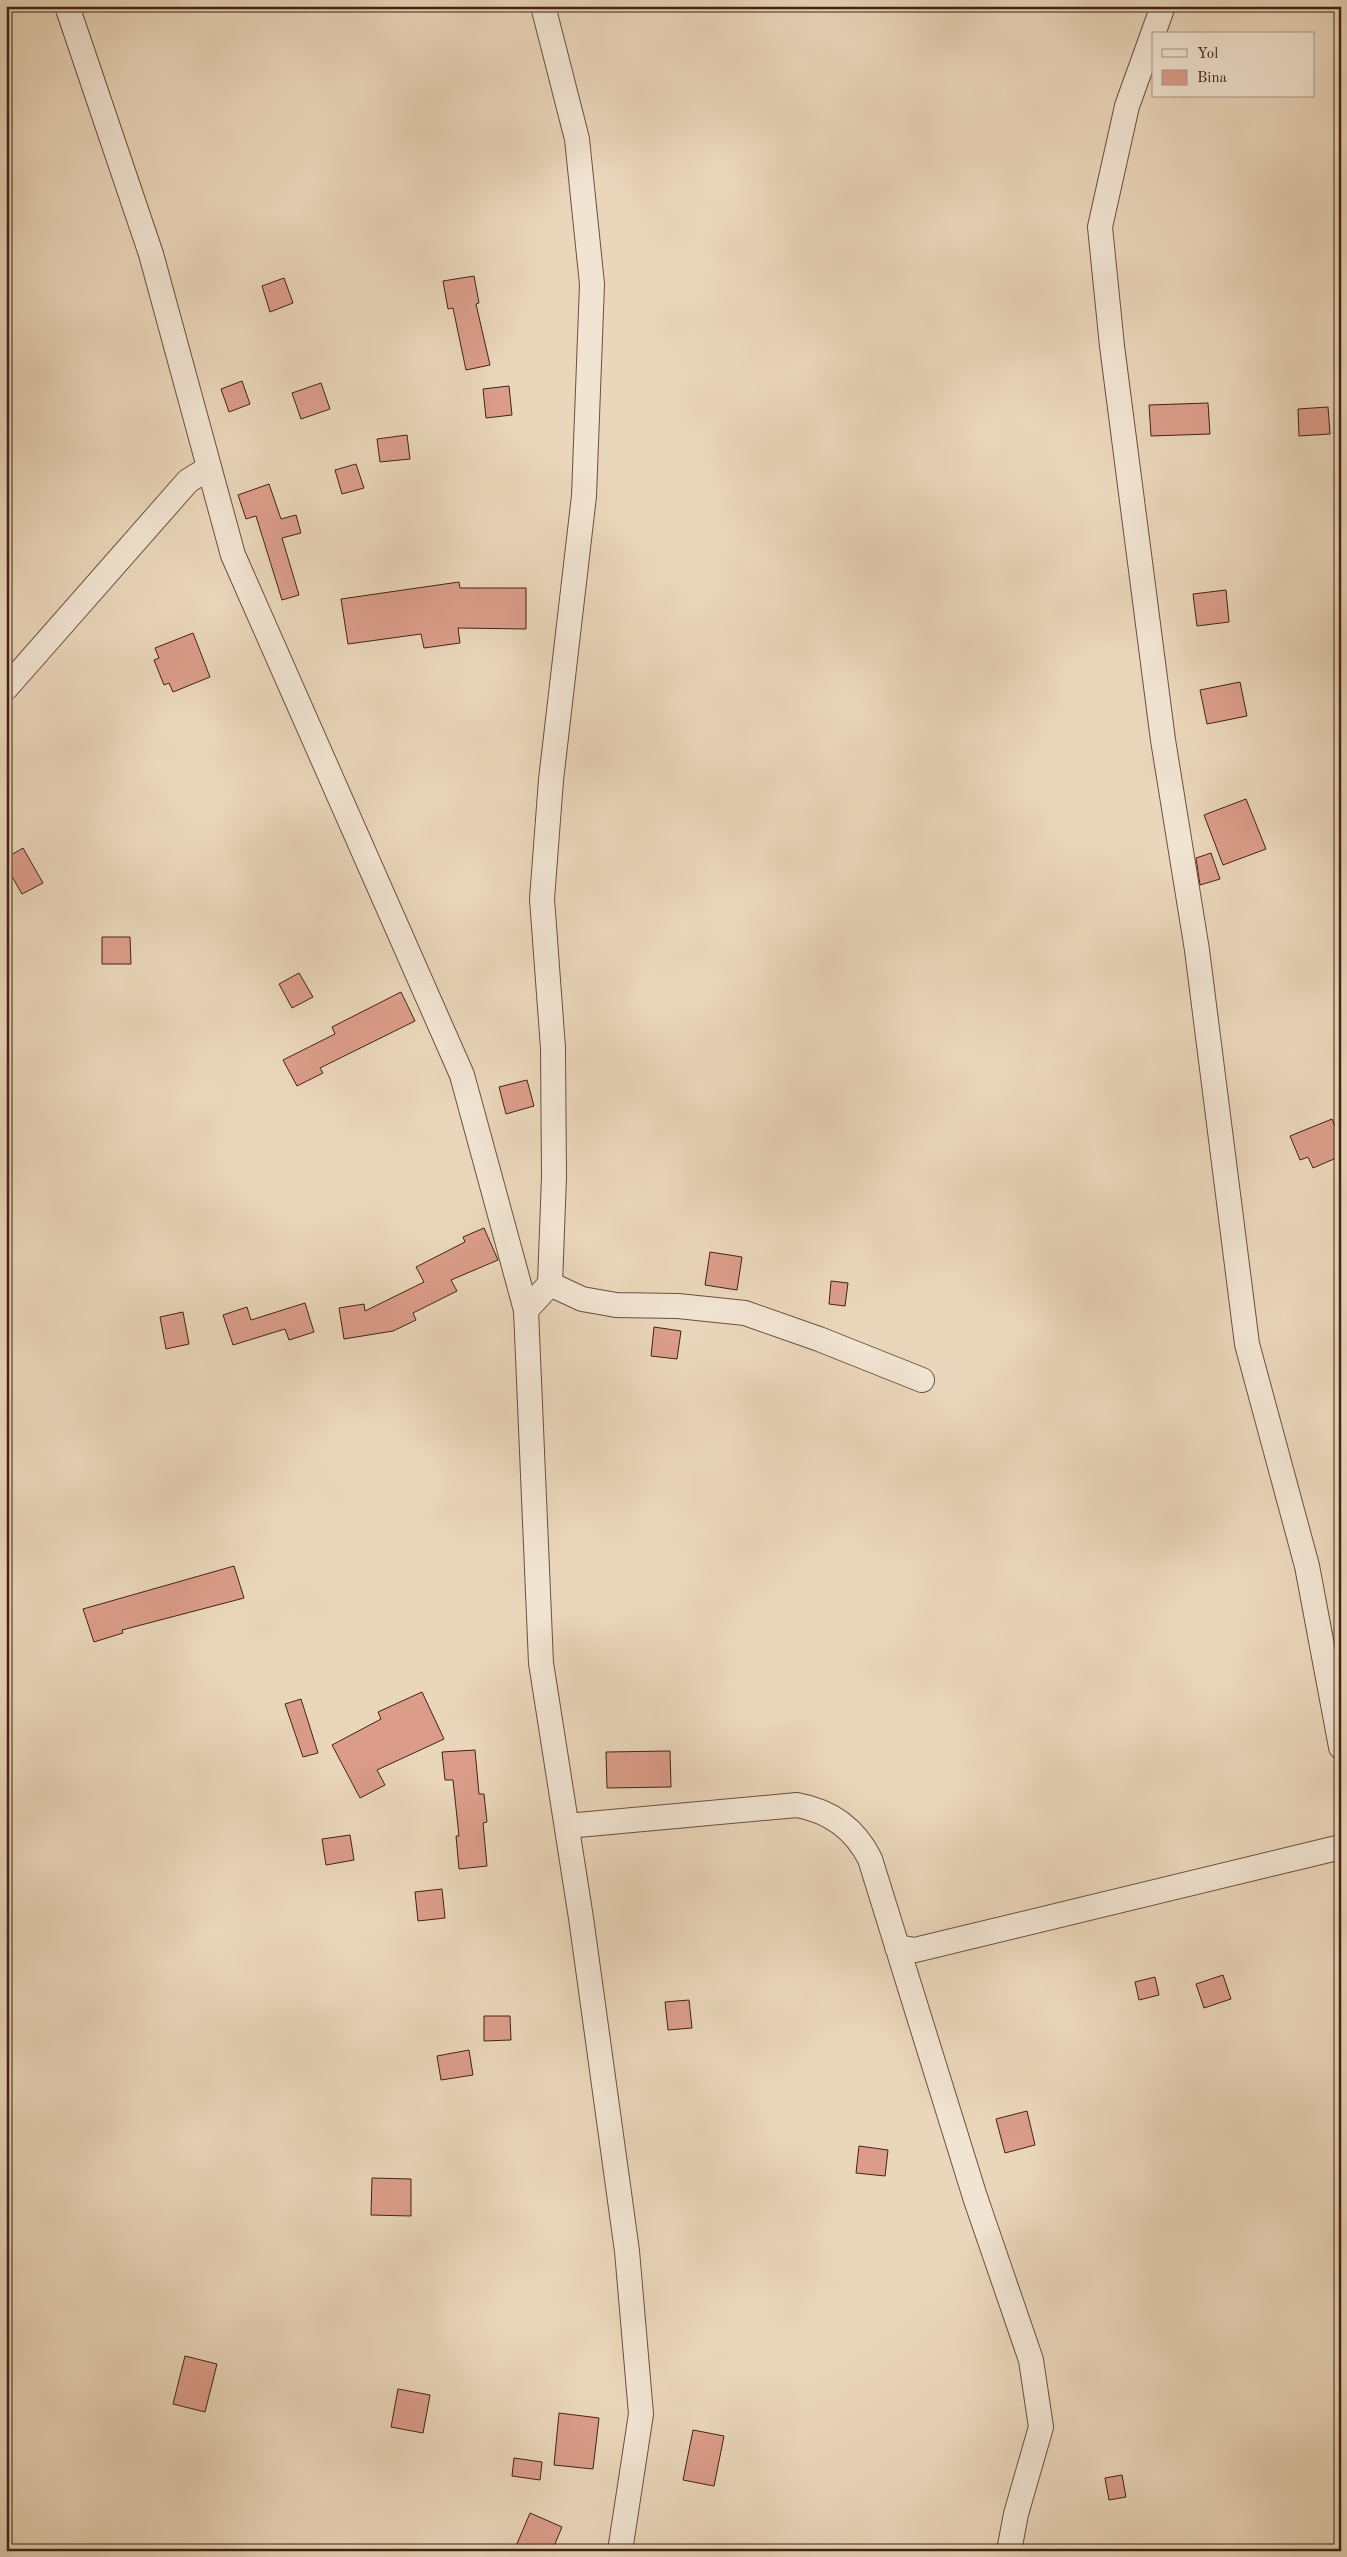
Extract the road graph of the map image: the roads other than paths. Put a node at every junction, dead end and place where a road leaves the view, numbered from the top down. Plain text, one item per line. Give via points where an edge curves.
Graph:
1 (67, 6) edge
2 (543, 6) edge
3 (1163, 6) edge
4 (1154, 32) edge
5 (1152, 37) edge
6 (209, 468) junction
7 (6, 688) edge
8 (550, 1284) junction
9 (526, 1310) junction
10 (922, 1380) dead end
11 (1341, 1747) edge
12 (567, 1826) junction
13 (1341, 1847) edge
14 (897, 1947) junction
15 (620, 2551) edge
16 (1009, 2551) edge

1 - 6 street via 151,254
2 - 8 street via 576,139 592,284 584,496 551,780 542,899 553,1048 554,1177
3 - 4 street
5 - 11 street via 1127,106 1100,227 1112,346 1163,740 1197,950 1247,1344 1307,1566
6 - 7 street via 188,482
6 - 9 street via 233,555 462,1075
8 - 9 street
8 - 10 street via 582,1298 616,1305 678,1306 745,1313
9 - 12 street via 541,1663
12 - 14 street via 796,1805 821,1811 844,1824 864,1846
12 - 15 street via 627,2251 641,2414
13 - 14 street via 916,1950
14 - 16 street via 1030,2360 1040,2427

